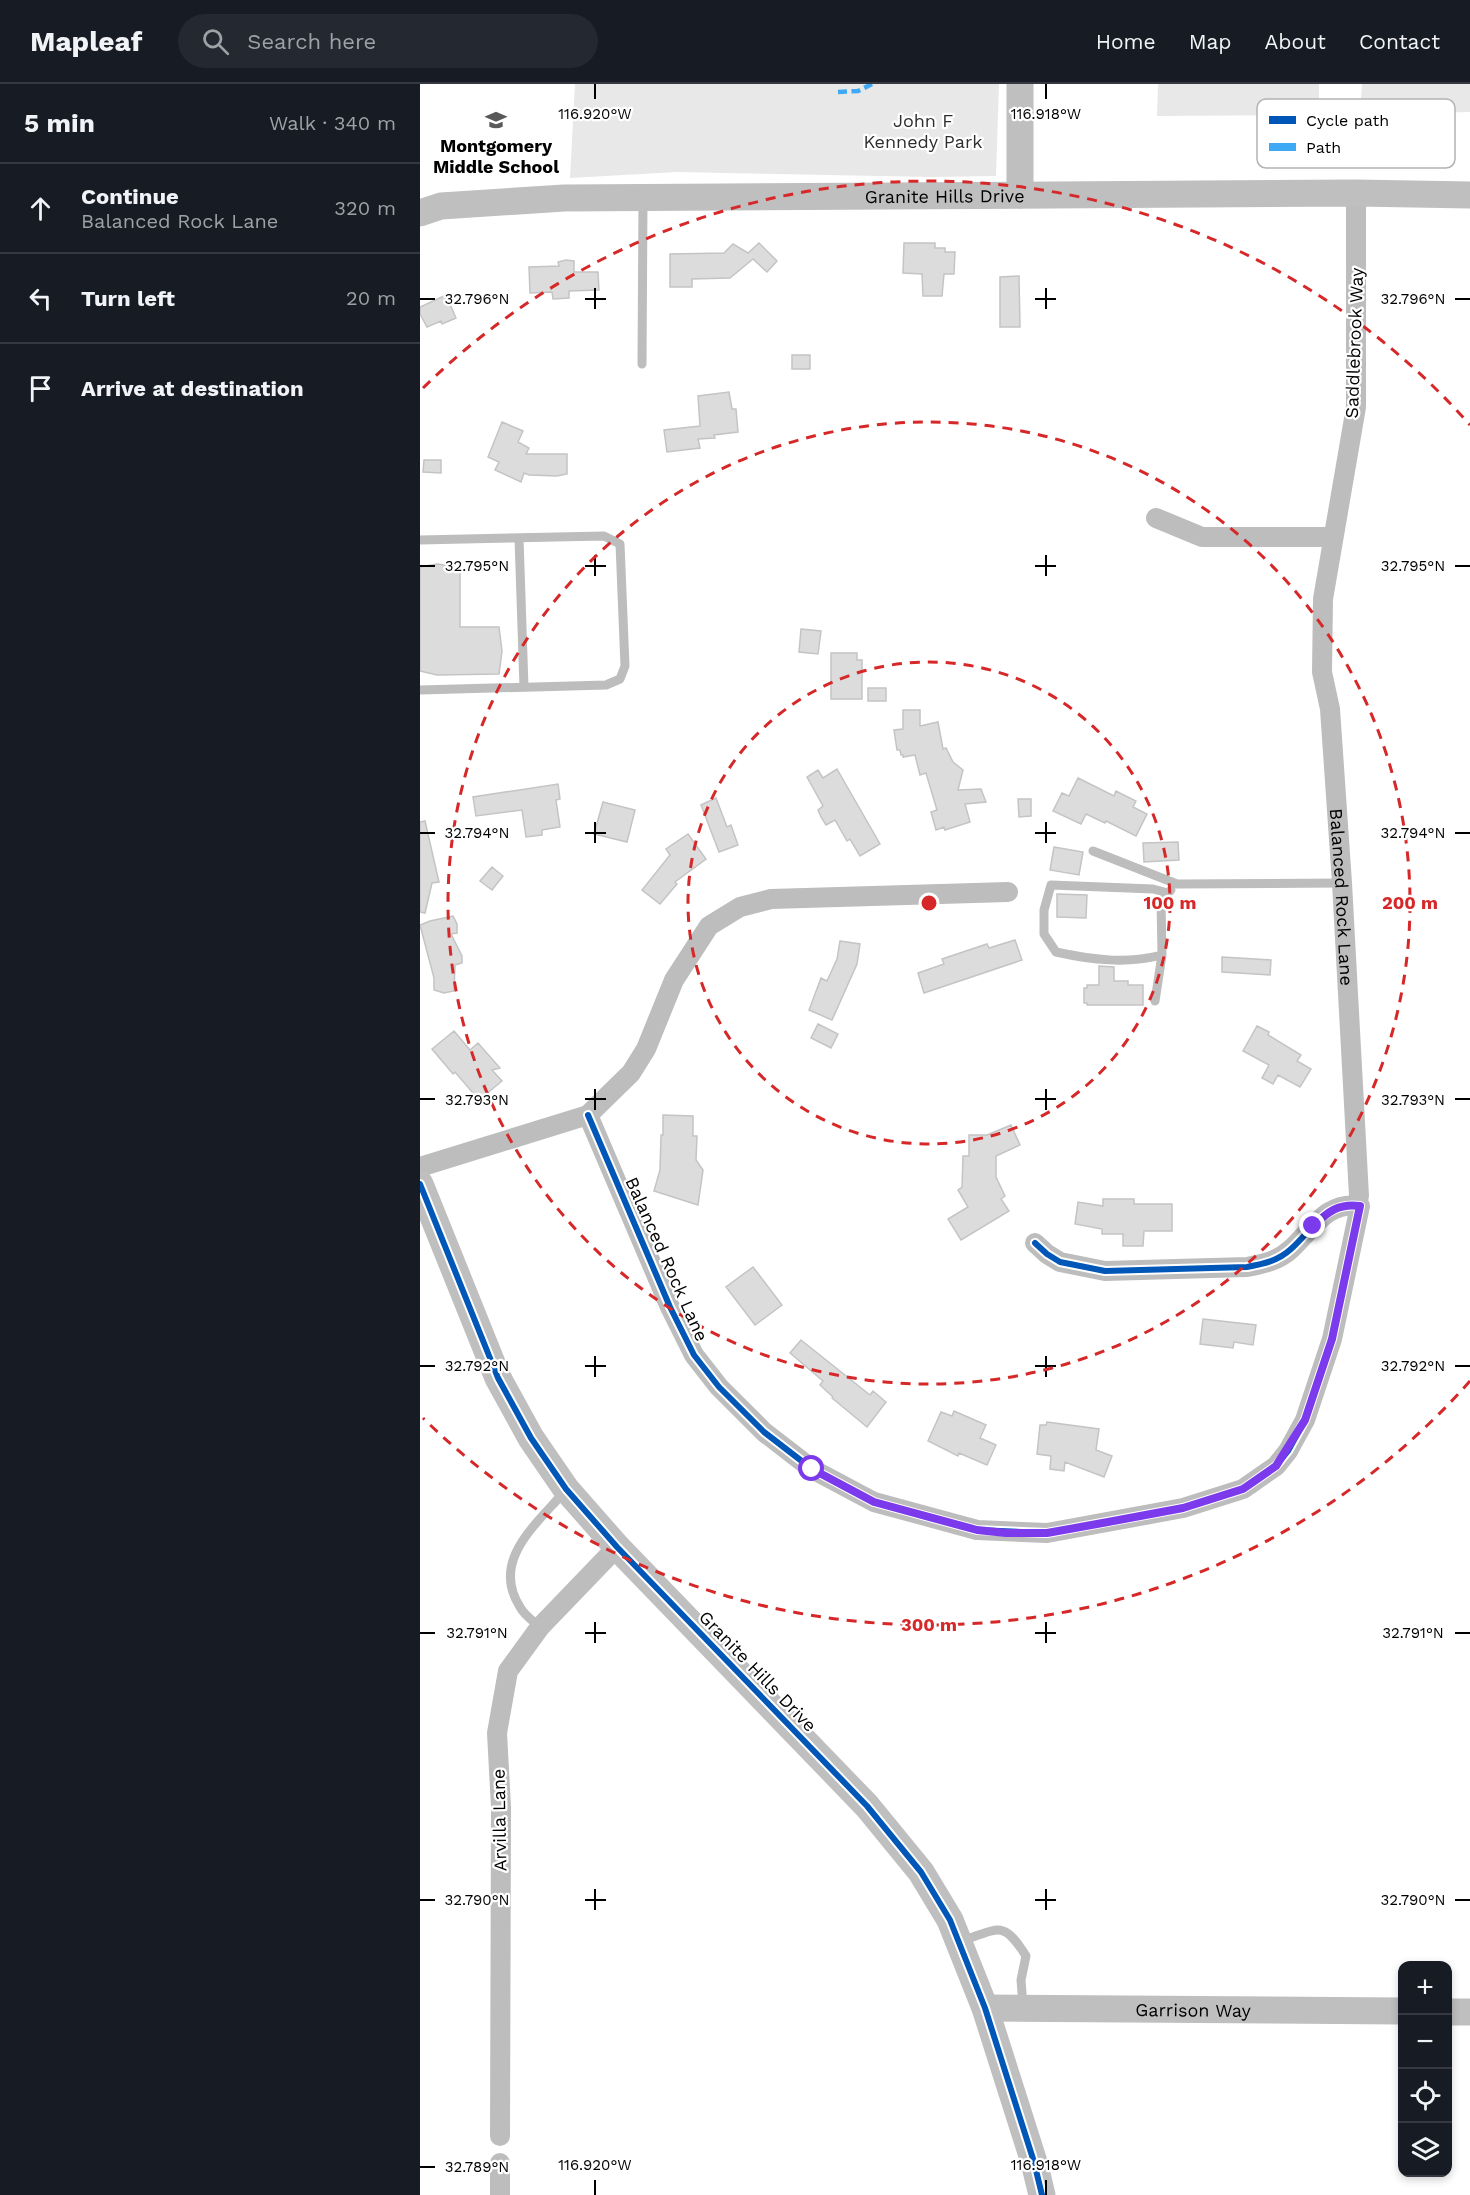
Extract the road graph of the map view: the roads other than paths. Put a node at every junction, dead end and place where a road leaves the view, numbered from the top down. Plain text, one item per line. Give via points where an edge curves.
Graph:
1 (1020, 84) edge
2 (1356, 193) junction
3 (1020, 195) junction
4 (1470, 195) edge
5 (643, 198) junction
6 (420, 213) edge
7 (642, 364) dead end
8 (1156, 519) dead end
9 (1333, 537) junction
10 (519, 538) junction
11 (420, 540) edge
12 (1323, 599) joint
13 (524, 687) junction
14 (420, 690) edge
15 (1092, 851) dead end
16 (1342, 883) junction
17 (1177, 884) junction
18 (1008, 892) dead end
19 (1168, 893) junction
20 (1162, 955) junction
21 (1155, 1001) dead end
22 (588, 1114) junction
23 (420, 1167) edge
24 (420, 1184) edge
25 (1359, 1201) junction
26 (1035, 1243) dead end
27 (566, 1489) junction
28 (617, 1547) junction
29 (540, 1627) junction
30 (959, 1942) junction
31 (986, 2008) junction
32 (1023, 2008) junction
33 (1398, 2011) edge
34 (1452, 2012) edge
35 (1470, 2012) edge
36 (500, 2136) dead end
37 (500, 2163) dead end
38 (500, 2195) edge
39 (1042, 2195) edge

1 - 3 street
2 - 3 street, Granite Hills Drive
2 - 4 street, Granite Hills Drive
2 - 9 street, Saddlebrook Way via 1356,407
3 - 5 street, Granite Hills Drive
5 - 6 street, Granite Hills Drive via 564,198 441,206
5 - 7 lane
8 - 9 street via 1202,537
9 - 12 street, Saddlebrook Way
10 - 11 lane
10 - 13 lane
10 - 13 lane via 604,536 620,544 625,666 620,679 606,685
12 - 16 street, Balanced Rock Lane via 1322,672 1330,709
13 - 14 lane
15 - 17 lane
16 - 17 lane
16 - 25 street, Balanced Rock Lane
17 - 19 lane
18 - 22 street via 783,899 740,908 709,926 674,980 646,1049 631,1073
19 - 20 lane via 1161,901
19 - 20 lane via 1051,885 1044,910 1044,934 1056,952 1087,959 1138,961
20 - 21 lane
22 - 23 street
22 - 25 street, Balanced Rock Lane via 669,1307 694,1355 719,1388 764,1432 812,1469 874,1502 977,1530 1047,1533 1183,1508 1243,1489 1276,1466 1305,1420 1332,1339
24 - 27 street, Granite Hills Drive via 498,1378 531,1438
25 - 26 street via 1334,1208 1290,1250 1264,1264 1247,1267 1105,1271 1060,1262
27 - 28 street, Granite Hills Drive
27 - 29 lane via 523,1536 510,1568 510,1588 520,1609
28 - 29 street, Arvilla Lane
28 - 30 street, Granite Hills Drive via 867,1806 921,1872
29 - 36 street, Arvilla Lane via 508,1671 497,1733 501,1807
30 - 31 street, Granite Hills Drive
30 - 32 lane via 997,1929 1008,1932 1026,1956 1021,1980
31 - 32 street, Garrison Way
31 - 39 street, Granite Hills Drive
32 - 33 street, Garrison Way
34 - 35 street
37 - 38 street

